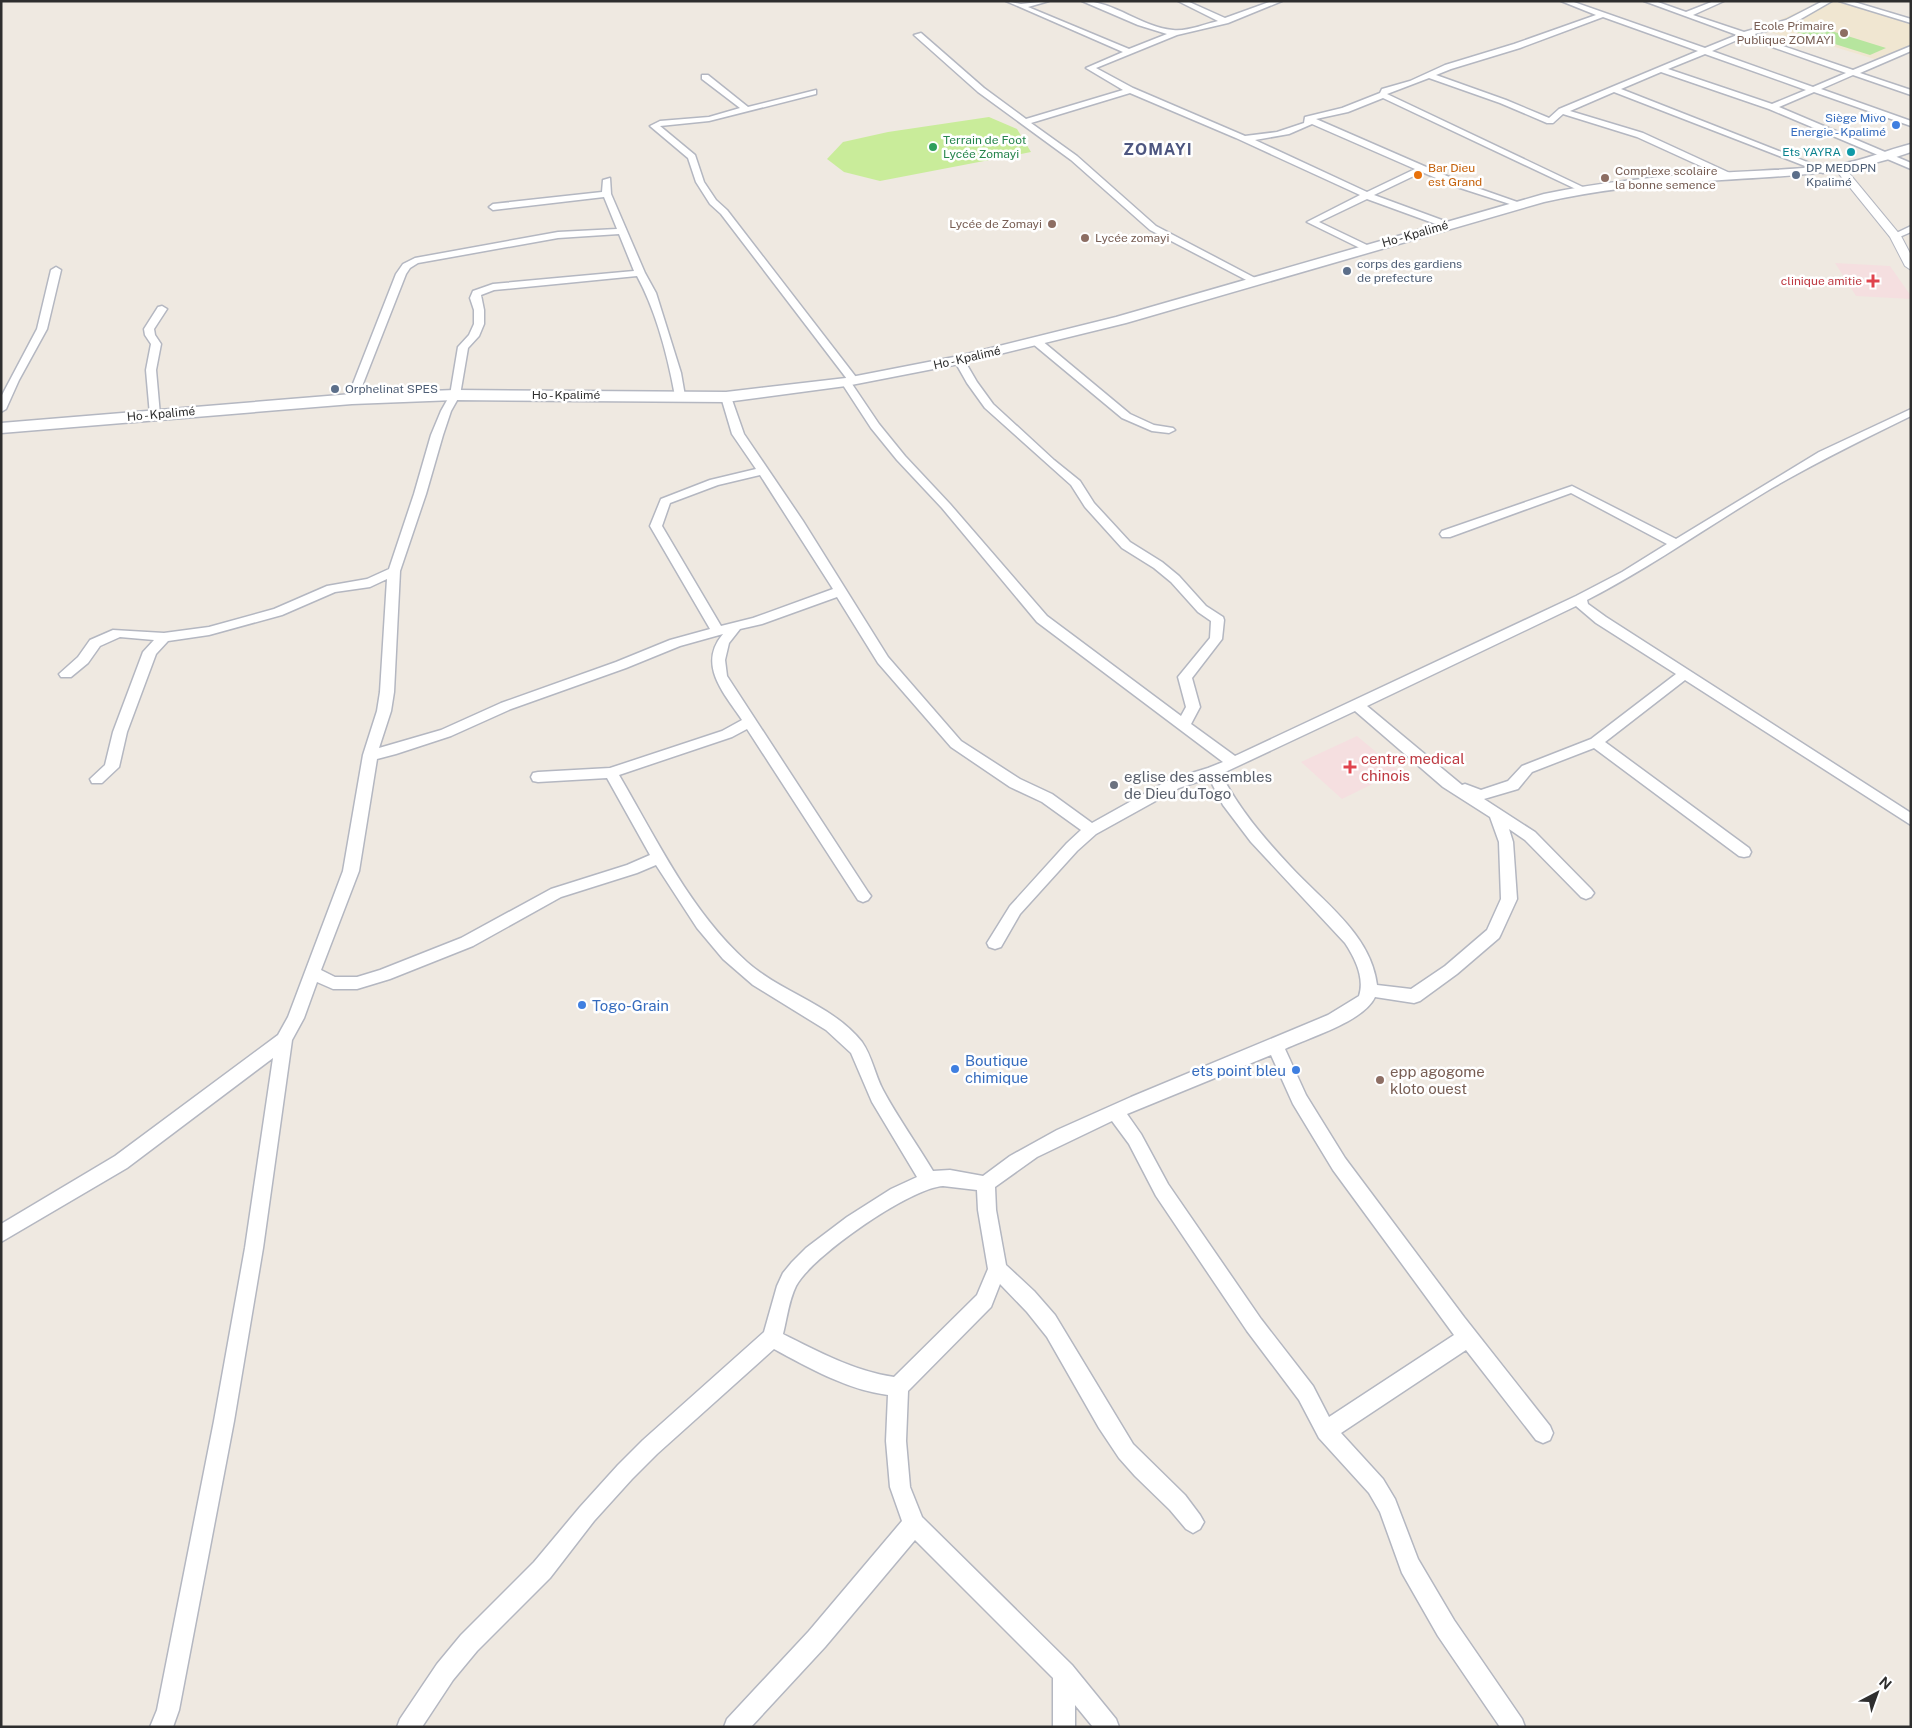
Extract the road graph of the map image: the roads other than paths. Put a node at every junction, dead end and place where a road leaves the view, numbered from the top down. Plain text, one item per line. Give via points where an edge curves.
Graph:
1 (1009, 1) edge
2 (1046, 1) edge
3 (1085, 1) edge
4 (1181, 1) edge
5 (1279, 1) edge
6 (1564, 1) edge
7 (1647, 1) edge
8 (1721, 1) edge
9 (1829, 1) edge
10 (1842, 1) edge
11 (1020, 6) junction
12 (1602, 15) junction
13 (1685, 15) junction
14 (1225, 21) junction
15 (1911, 21) edge
16 (1175, 33) junction
17 (918, 35) dead end
18 (1743, 35) junction
19 (1911, 48) edge
20 (1703, 51) junction
21 (1130, 52) junction
22 (1659, 70) junction
23 (1854, 72) junction
24 (1430, 76) junction
25 (706, 77) dead end
26 (1614, 89) junction
27 (1815, 89) junction
28 (1130, 90) junction
29 (813, 92) dead end
30 (1911, 93) edge
31 (1383, 95) junction
32 (1772, 108) junction
33 (747, 110) junction
34 (1562, 111) junction
35 (1308, 120) junction
36 (1024, 122) junction
37 (1911, 124) edge
38 (1243, 138) junction
39 (1911, 148) edge
40 (1889, 158) junction
41 (1911, 166) edge
42 (1421, 169) junction
43 (1840, 169) junction
44 (1826, 171) junction
45 (1729, 176) junction
46 (607, 180) dead end
47 (1583, 189) junction
48 (607, 194) junction
49 (1368, 196) junction
50 (1520, 204) junction
51 (494, 207) dead end
52 (1447, 225) junction
53 (1911, 229) edge
54 (624, 231) junction
55 (1895, 236) junction
56 (1366, 248) junction
57 (1911, 266) edge
58 (56, 270) dead end
59 (640, 273) junction
60 (1254, 281) junction
61 (162, 309) dead end
62 (1037, 342) junction
63 (959, 360) junction
64 (850, 382) junction
65 (455, 394) junction
66 (680, 396) junction
67 (726, 397) junction
68 (352, 399) junction
69 (1, 409) edge
70 (1911, 412) edge
71 (155, 415) junction
72 (1, 428) edge
73 (1169, 430) dead end
74 (762, 471) junction
75 (1446, 534) dead end
76 (1677, 544) junction
77 (394, 571) junction
78 (841, 591) junction
79 (1580, 599) junction
80 (736, 626) junction
81 (717, 631) junction
82 (164, 637) junction
83 (66, 674) dead end
84 (1685, 674) junction
85 (1357, 705) junction
86 (750, 721) junction
87 (1183, 726) junction
88 (1596, 742) junction
89 (370, 755) junction
90 (1234, 763) junction
91 (1213, 772) junction
92 (611, 773) junction
93 (538, 777) dead end
94 (97, 779) dead end
95 (1448, 783) junction
96 (1496, 814) junction
97 (1911, 820) edge
98 (1091, 830) junction
99 (1744, 852) dead end
100 (659, 857) junction
101 (1586, 893) dead end
102 (863, 896) dead end
103 (995, 944) dead end
104 (313, 973) junction
105 (1369, 990) junction
106 (284, 1040) junction
107 (1275, 1046) junction
108 (1115, 1112) junction
109 (928, 1180) junction
110 (986, 1184) junction
111 (1, 1234) edge
112 (997, 1270) junction
113 (1468, 1337) junction
114 (772, 1338) junction
115 (898, 1387) junction
116 (1326, 1431) junction
117 (1542, 1433) dead end
118 (1193, 1522) dead end
119 (914, 1524) junction
120 (1064, 1673) junction
121 (161, 1727) edge
122 (408, 1727) edge
123 (735, 1727) edge
124 (1064, 1727) edge
125 (1108, 1727) edge
126 (1514, 1727) edge

1 - 11 street
2 - 11 street
3 - 16 street via 1148,27
4 - 14 street
5 - 14 street
6 - 12 street
7 - 13 street
8 - 13 street
9 - 18 street via 1789,22
10 - 15 street
11 - 21 street
12 - 20 street
12 - 24 street
13 - 18 street
14 - 16 street
16 - 21 street
17 - 36 street via 981,90
18 - 20 street
18 - 23 street
19 - 23 street
20 - 22 street
20 - 27 street
21 - 28 street via 1090,68
22 - 26 street
22 - 32 street
23 - 27 street
23 - 30 street
24 - 31 street via 1385,91
24 - 34 street via 1550,121
25 - 33 street
26 - 34 street
26 - 44 street
27 - 32 street
27 - 37 street
28 - 36 street
28 - 38 street
29 - 33 street
31 - 35 street
31 - 47 street
32 - 40 street
33 - 64 street via 709,120 654,126 692,157 700,182 713,202 724,212
34 - 45 street via 1640,135
35 - 38 street via 1308,124 1296,130
35 - 42 street
36 - 60 street via 1074,158 1153,228
38 - 49 street
39 - 40 main road, Ho - Kpalimé
40 - 41 street
40 - 43 main road, Ho - Kpalimé
42 - 49 street
42 - 50 street
43 - 44 main road, Ho - Kpalimé
43 - 55 street
44 - 45 main road, Ho - Kpalimé
45 - 47 main road, Ho - Kpalimé
46 - 48 street
47 - 50 main road, Ho - Kpalimé
48 - 51 street
48 - 54 street
49 - 52 street
49 - 56 street via 1312,222
50 - 52 main road, Ho - Kpalimé
52 - 56 main road, Ho - Kpalimé
53 - 55 street
54 - 59 street
54 - 68 street via 525,240 425,259 406,266
55 - 57 street
56 - 60 main road, Ho - Kpalimé
58 - 69 street via 42,329
59 - 65 street via 479,290 475,298 479,324 474,336 463,347
59 - 66 street via 651,293 676,372
60 - 62 main road, Ho - Kpalimé
61 - 71 street via 149,329 156,344 151,370
62 - 63 main road, Ho - Kpalimé
62 - 73 street via 1126,416 1152,428
63 - 64 main road, Ho - Kpalimé
63 - 87 street via 990,406 1076,483 1089,505 1126,545 1169,574 1202,609 1218,620 1216,639 1185,677 1193,707
64 - 67 main road, Ho - Kpalimé
64 - 87 street via 875,426 1042,619
65 - 66 main road, Ho - Kpalimé
65 - 68 main road, Ho - Kpalimé
65 - 77 street via 437,435
66 - 67 main road, Ho - Kpalimé
67 - 74 street via 738,434
68 - 71 main road, Ho - Kpalimé
70 - 76 street via 1823,454
71 - 72 main road, Ho - Kpalimé
74 - 78 street
74 - 81 street via 714,482 665,501 656,526
75 - 76 street via 1572,489
76 - 79 street
77 - 82 street via 370,583 332,589 246,622
77 - 89 street via 387,692
78 - 80 street
78 - 98 street via 883,660 945,734 978,760 1047,798
79 - 84 street via 1583,606 1601,620
79 - 85 street
80 - 81 street
80 - 86 street via 723,642 718,660 720,676
81 - 89 street via 675,643 506,706 446,733
82 - 83 street via 118,633 106,637 95,643 83,660
82 - 94 street via 150,652 120,732 112,767
84 - 88 street
84 - 97 street
85 - 90 street
85 - 95 street
86 - 92 street via 727,734
86 - 102 street
87 - 90 street
88 - 95 street via 1554,756 1527,769 1513,785 1480,795
88 - 99 street
89 - 104 street via 351,871
90 - 91 street
91 - 98 street via 1174,784
91 - 105 street via 1231,806 1262,845 1352,943 1367,972
92 - 93 street
92 - 100 street
95 - 96 street
96 - 101 street via 1530,836
96 - 105 street via 1506,842 1509,899 1493,934 1414,996
98 - 103 street via 1014,910
100 - 104 street via 632,869 556,892 467,942 384,974 357,983 333,983
100 - 109 street via 714,939 738,963 838,1030 855,1046 871,1084
104 - 106 street
105 - 107 street via 1366,1000 1353,1010
106 - 111 street via 121,1162
106 - 121 street via 254,1248 225,1411 168,1710
107 - 108 street via 1147,1096
107 - 113 street via 1299,1099 1339,1164
108 - 110 street via 1038,1147 1005,1167
108 - 116 street via 1135,1139 1162,1190 1254,1325 1306,1393
109 - 110 street
109 - 114 street via 858,1219 806,1259 790,1278
110 - 112 street
112 - 115 street via 984,1301
112 - 118 street via 1033,1303 1054,1329 1135,1463 1170,1493
113 - 116 street
113 - 117 street
114 - 115 street via 869,1383
114 - 122 street via 625,1472 542,1570 468,1643
115 - 119 street via 896,1441 900,1487
116 - 126 street via 1376,1486 1388,1506 1410,1565 1446,1628
119 - 120 street
119 - 123 street via 817,1639
120 - 124 street
120 - 125 street

